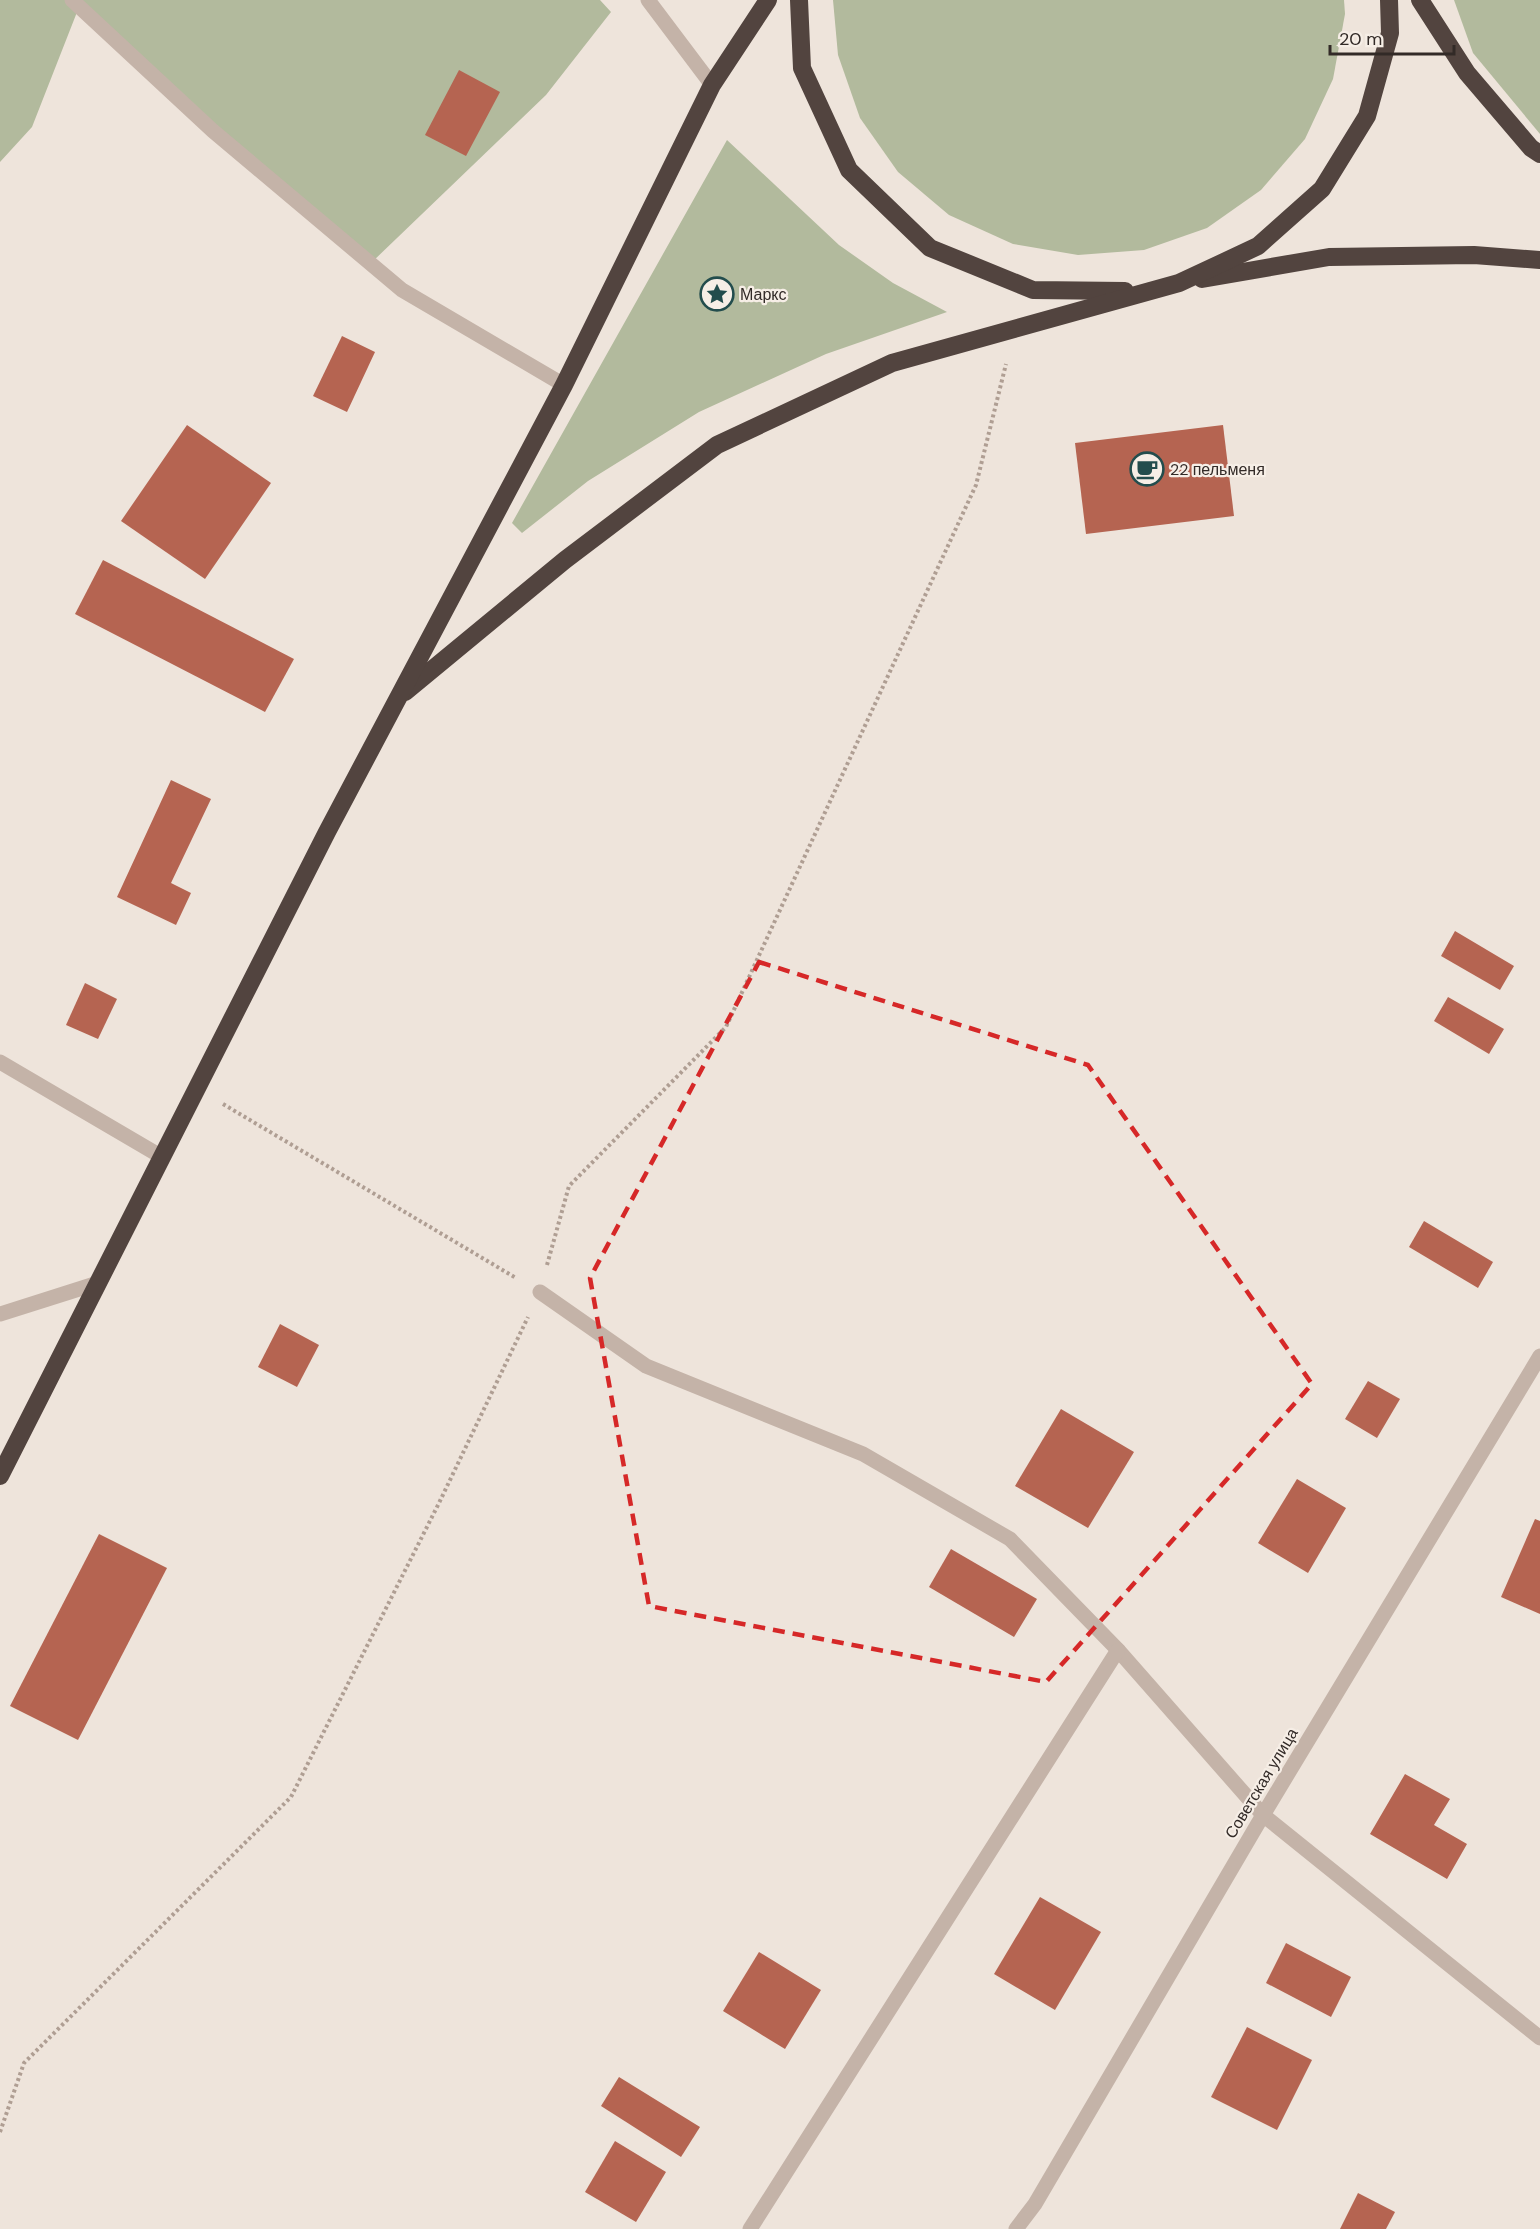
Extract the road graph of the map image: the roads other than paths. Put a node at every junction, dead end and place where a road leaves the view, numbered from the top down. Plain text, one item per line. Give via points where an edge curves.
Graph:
1 (72, 0) edge
2 (648, 0) edge
3 (768, 0) edge
4 (799, 0) edge
5 (1389, 0) edge
6 (1420, 0) edge
7 (712, 86) junction
8 (1540, 154) edge
9 (1540, 260) edge
10 (1179, 283) junction
11 (1145, 291) junction
12 (564, 386) junction
13 (398, 698) junction
14 (0, 1062) edge
15 (162, 1156) junction
16 (98, 1283) junction
17 (540, 1292) road end
18 (0, 1314) edge
19 (1540, 1356) edge
20 (0, 1476) edge
21 (1118, 1650) junction
22 (1263, 1815) junction
23 (1540, 2038) edge
24 (750, 2229) edge
25 (1016, 2229) edge

1 - 12 street via 213,131 402,290
2 - 7 street
3 - 7 highway
4 - 11 highway via 802,68 849,170 930,248 1033,290
5 - 10 highway via 1389,33 1367,116 1322,189 1257,246
6 - 8 highway via 1467,73
7 - 12 highway
9 - 10 highway via 1474,255 1329,257
10 - 11 highway
11 - 13 highway via 892,363 717,445 565,560
12 - 13 highway
13 - 15 highway
14 - 15 street
15 - 16 highway
16 - 18 street
16 - 20 highway
17 - 21 street via 646,1365 863,1454 1010,1539
19 - 22 street, Советская улица
21 - 22 street
21 - 24 street
22 - 23 street
22 - 25 street, Советская улица via 1035,2204

